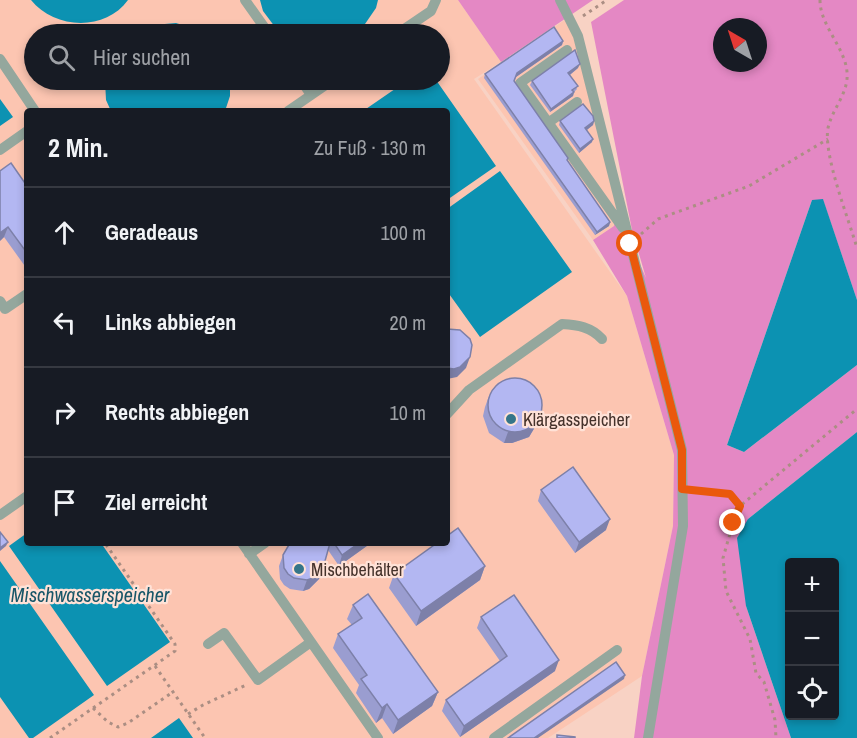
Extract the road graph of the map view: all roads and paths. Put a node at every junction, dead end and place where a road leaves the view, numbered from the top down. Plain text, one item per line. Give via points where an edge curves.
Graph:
1 (245, 0) edge
2 (436, 0) edge
3 (560, 0) edge
4 (607, 0) edge
5 (820, 0) edge
6 (572, 23) junction
7 (262, 24) edge
8 (412, 24) edge
9 (567, 50) dead end
10 (0, 59) edge
11 (308, 90) edge
12 (318, 90) edge
13 (311, 95) junction
14 (577, 102) dead end
15 (33, 108) edge
16 (292, 108) edge
17 (548, 123) junction
18 (24, 133) edge
19 (828, 139) junction
20 (0, 150) edge
21 (629, 239) junction
22 (857, 248) edge
23 (24, 296) edge
24 (0, 301) edge
25 (602, 339) dead end
26 (857, 409) edge
27 (450, 411) edge
28 (682, 489) junction
29 (24, 498) edge
30 (740, 506) junction
31 (0, 515) edge
32 (107, 546) edge
33 (244, 546) edge
34 (261, 546) edge
35 (249, 554) junction
36 (311, 642) junction
37 (208, 644) dead end
38 (617, 650) dead end
39 (154, 665) junction
40 (256, 678) junction
41 (173, 692) junction
42 (93, 708) junction
43 (188, 714) junction
44 (50, 738) edge
45 (205, 738) edge
46 (378, 738) edge
47 (494, 738) edge
48 (648, 738) edge
49 (776, 738) edge

1 - 7 lane
2 - 8 lane via 431,11
3 - 6 lane
4 - 6 path
5 - 19 path via 848,73
6 - 21 lane
9 - 17 lane via 519,82
10 - 15 lane
11 - 13 lane
12 - 13 lane
13 - 16 lane
14 - 17 lane
17 - 21 lane
18 - 20 lane
19 - 21 path via 749,186 658,219
19 - 22 path via 828,153
21 - 28 lane via 682,450
23 - 24 lane via 5,309
25 - 27 lane via 594,330 562,324 469,390
26 - 30 path
28 - 30 path via 730,494
28 - 48 lane via 683,526
29 - 31 lane
30 - 49 path via 723,558 726,591 750,639 756,673 764,682 776,720
32 - 39 path via 175,644 175,651
33 - 35 lane
34 - 35 lane
35 - 36 lane
36 - 40 lane
36 - 46 lane
37 - 40 lane via 224,633
38 - 47 lane
39 - 41 path
39 - 42 path
40 - 43 path
41 - 42 path via 118,727
41 - 43 path
42 - 44 path
43 - 45 path

